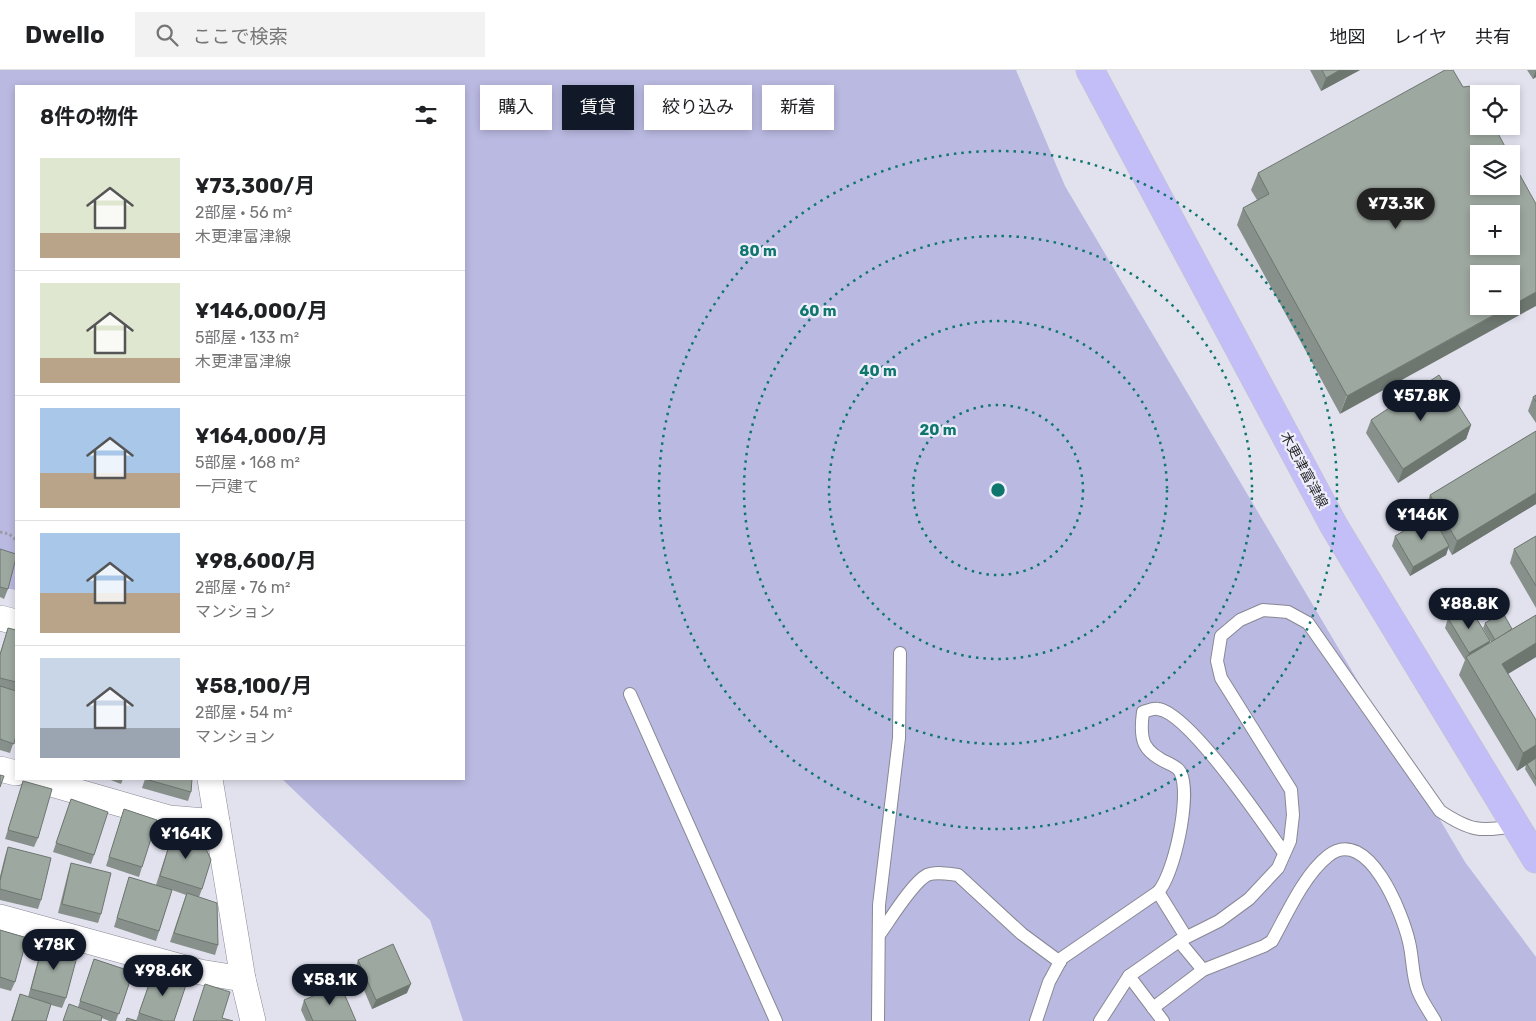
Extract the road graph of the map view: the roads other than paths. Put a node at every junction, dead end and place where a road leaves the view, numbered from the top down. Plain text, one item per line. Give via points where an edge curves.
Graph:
1 (1090, 70) edge
2 (0, 618) edge
3 (15, 622) edge
4 (900, 653) dead end
5 (630, 694) dead end
6 (0, 769) edge
7 (15, 773) edge
8 (37, 780) edge
9 (210, 780) edge
10 (217, 822) junction
11 (1528, 840) edge
12 (1284, 853) junction
13 (1158, 892) junction
14 (0, 917) edge
15 (879, 936) junction
16 (1183, 939) junction
17 (1060, 962) junction
18 (1203, 970) junction
19 (1129, 976) junction
20 (243, 979) junction
21 (1154, 1008) junction
22 (253, 1021) edge
23 (776, 1021) edge
24 (878, 1021) edge
25 (1036, 1021) edge
26 (1100, 1021) edge
27 (1163, 1021) edge
28 (1435, 1021) edge

1 - 11 main road, 木更津富津線 via 1334,526
2 - 3 street
4 - 15 lane via 899,738 879,905
5 - 23 lane
6 - 7 street
8 - 10 street via 169,818
9 - 10 street
10 - 20 street
11 - 12 lane via 1461,825 1440,811 1308,623 1288,612 1263,610 1240,620 1221,636 1217,661 1221,678 1291,790 1293,815 1290,841
12 - 13 lane via 1202,743 1171,715 1158,708 1143,712 1143,744 1159,760 1175,766 1181,773 1184,801 1171,864
12 - 16 lane via 1278,868 1249,899 1220,921
13 - 16 lane
13 - 17 lane
14 - 20 street via 200,972
15 - 17 lane via 918,882 929,874 945,873 958,875 1022,934
15 - 24 lane
16 - 18 lane
16 - 19 lane
17 - 25 lane via 1049,982
18 - 21 lane
18 - 28 lane via 1272,941 1307,880 1323,861 1336,851 1352,849 1368,858 1395,905 1409,941 1418,991
19 - 21 lane
19 - 26 lane
20 - 22 street
21 - 27 lane

